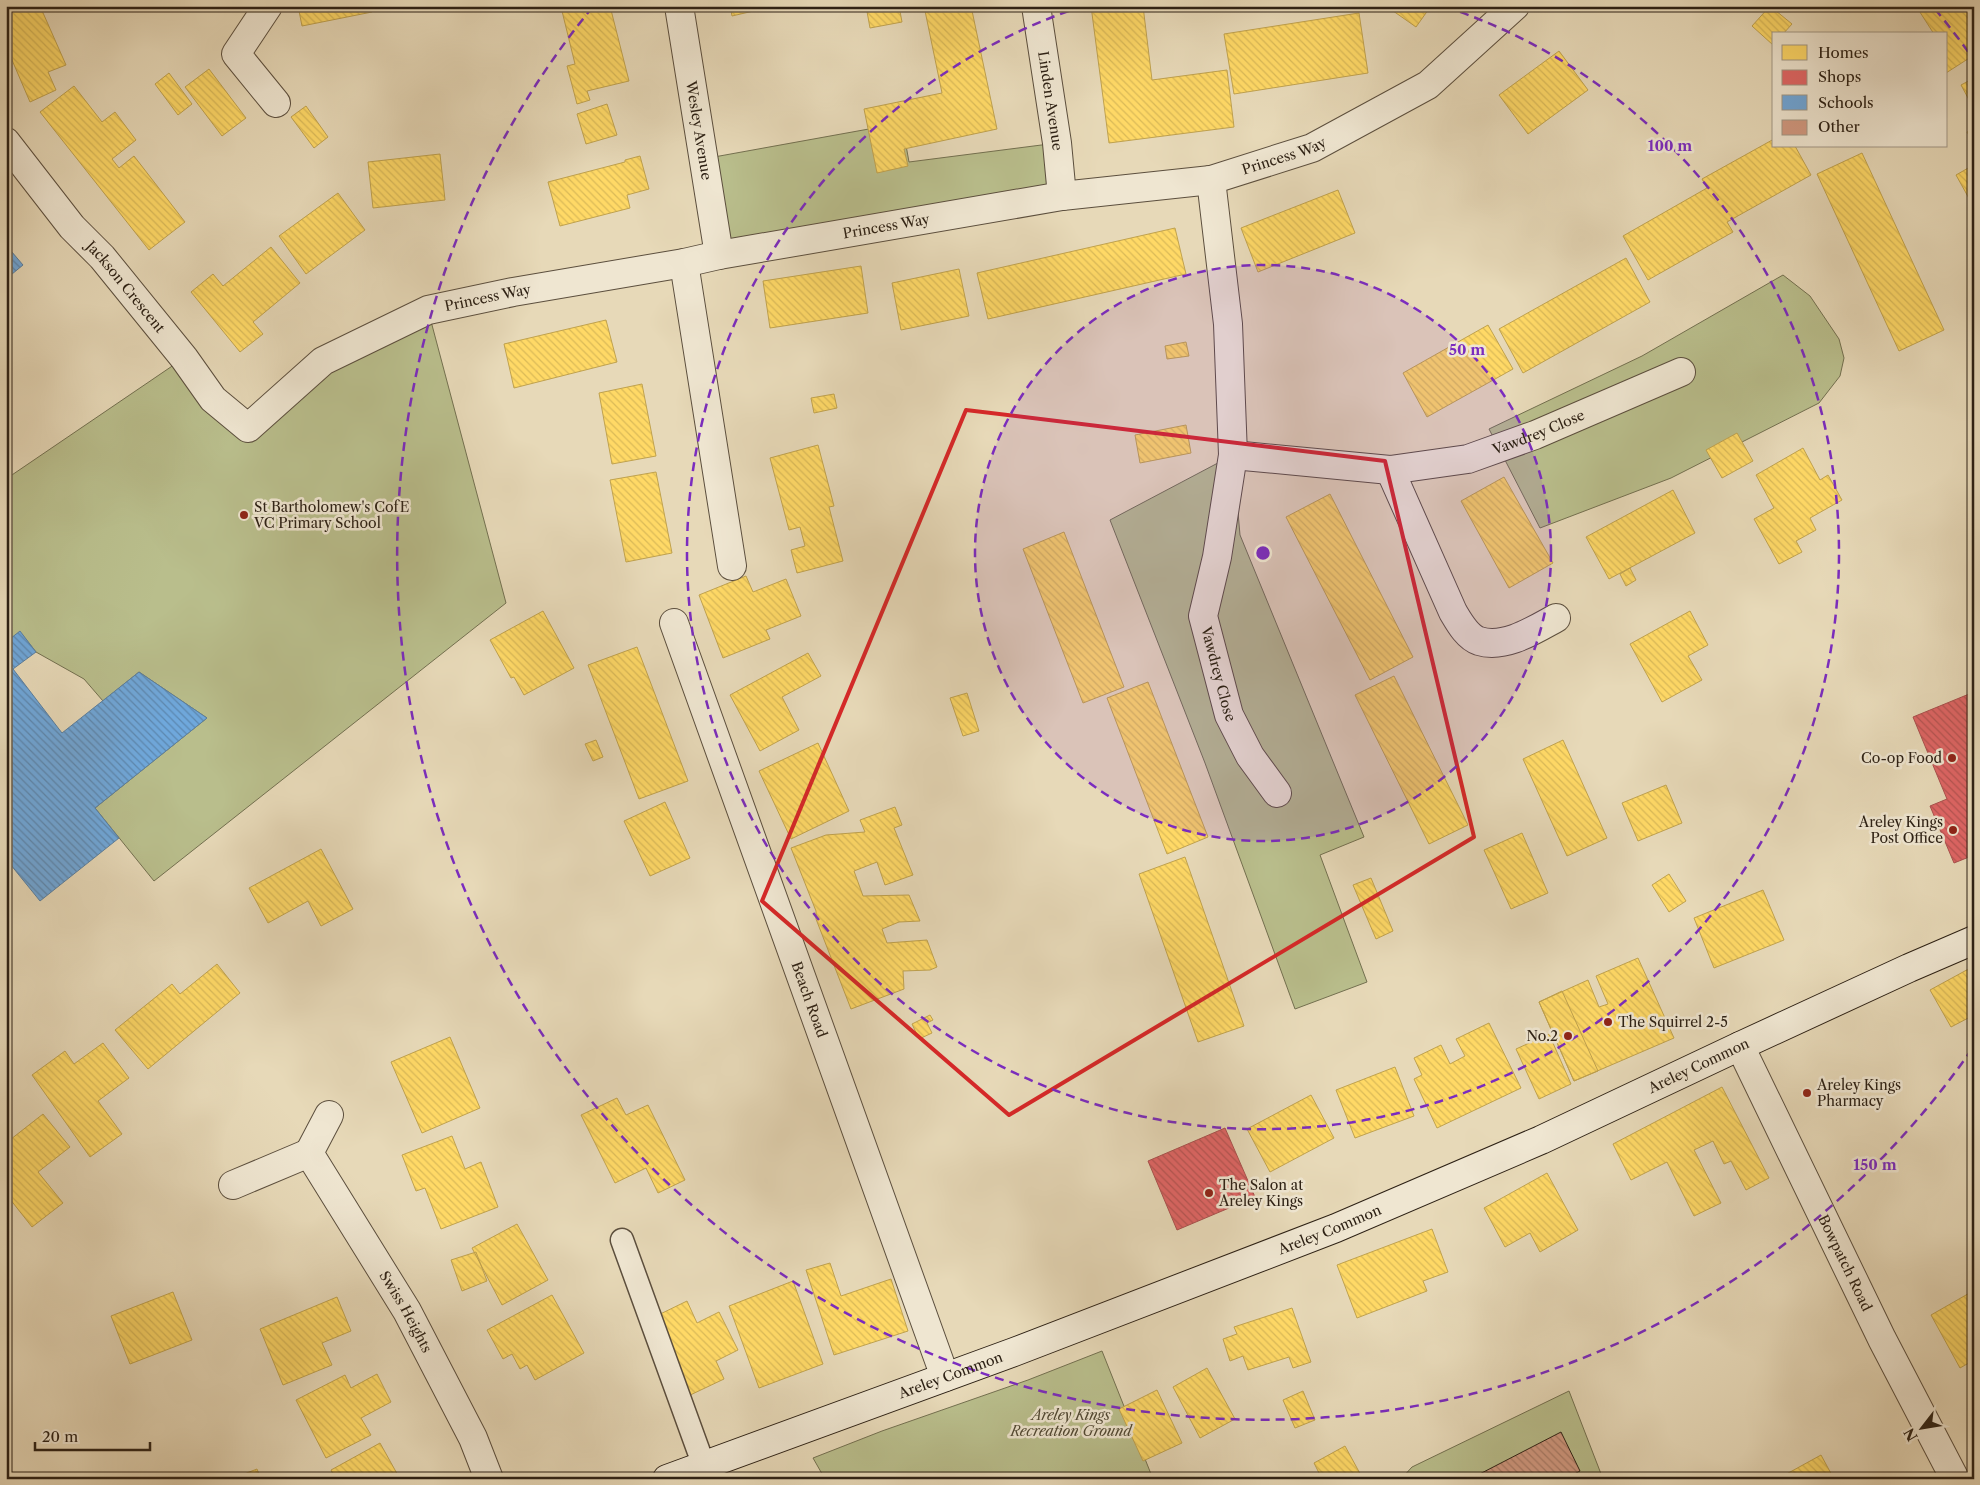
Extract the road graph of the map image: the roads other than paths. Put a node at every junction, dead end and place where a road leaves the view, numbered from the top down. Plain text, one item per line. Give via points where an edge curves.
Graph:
1 (268, 6) edge
2 (679, 6) edge
3 (1036, 6) edge
4 (1515, 6) edge
5 (276, 103) dead end
6 (6, 142) edge
7 (1210, 180) junction
8 (1062, 196) junction
9 (719, 255) junction
10 (684, 263) junction
11 (1681, 372) dead end
12 (248, 428) joint
13 (1233, 456) junction
14 (1390, 470) junction
15 (732, 566) dead end
16 (1556, 618) dead end
17 (674, 623) dead end
18 (1277, 793) dead end
19 (1974, 940) edge
20 (1740, 1046) junction
21 (329, 1115) dead end
22 (309, 1153) junction
23 (233, 1185) dead end
24 (622, 1240) dead end
25 (945, 1377) junction
26 (704, 1466) junction
27 (489, 1479) edge
28 (667, 1479) edge
29 (1955, 1479) edge

1 - 5 street via 236,54
2 - 9 street, Wesley Avenue
3 - 8 street, Linden Avenue
4 - 7 street, Princess Way via 1428,85 1312,148
6 - 12 street, Jackson Crescent via 72,227 102,257 184,358 213,399
7 - 8 street, Princess Way
7 - 13 street, Vawdrey Close via 1228,324
8 - 9 street, Princess Way
9 - 10 street, Princess Way
10 - 12 street, Princess Way via 428,310 323,361
10 - 15 street
11 - 14 street, Vawdrey Close via 1535,435 1468,459
13 - 14 street, Vawdrey Close
13 - 18 street, Vawdrey Close via 1203,616 1229,715 1250,756
14 - 16 street via 1462,628 1478,641 1500,643 1525,635
17 - 25 street, Beach Road
19 - 20 street, Areley Common
20 - 25 street, Areley Common via 1541,1140 1336,1228
20 - 29 street, Bowpatch Road via 1882,1339
21 - 22 street
22 - 23 street
22 - 27 street, Swiss Heights via 407,1311 473,1438
24 - 26 lane
25 - 26 street, Areley Common
26 - 28 street, Areley Common

